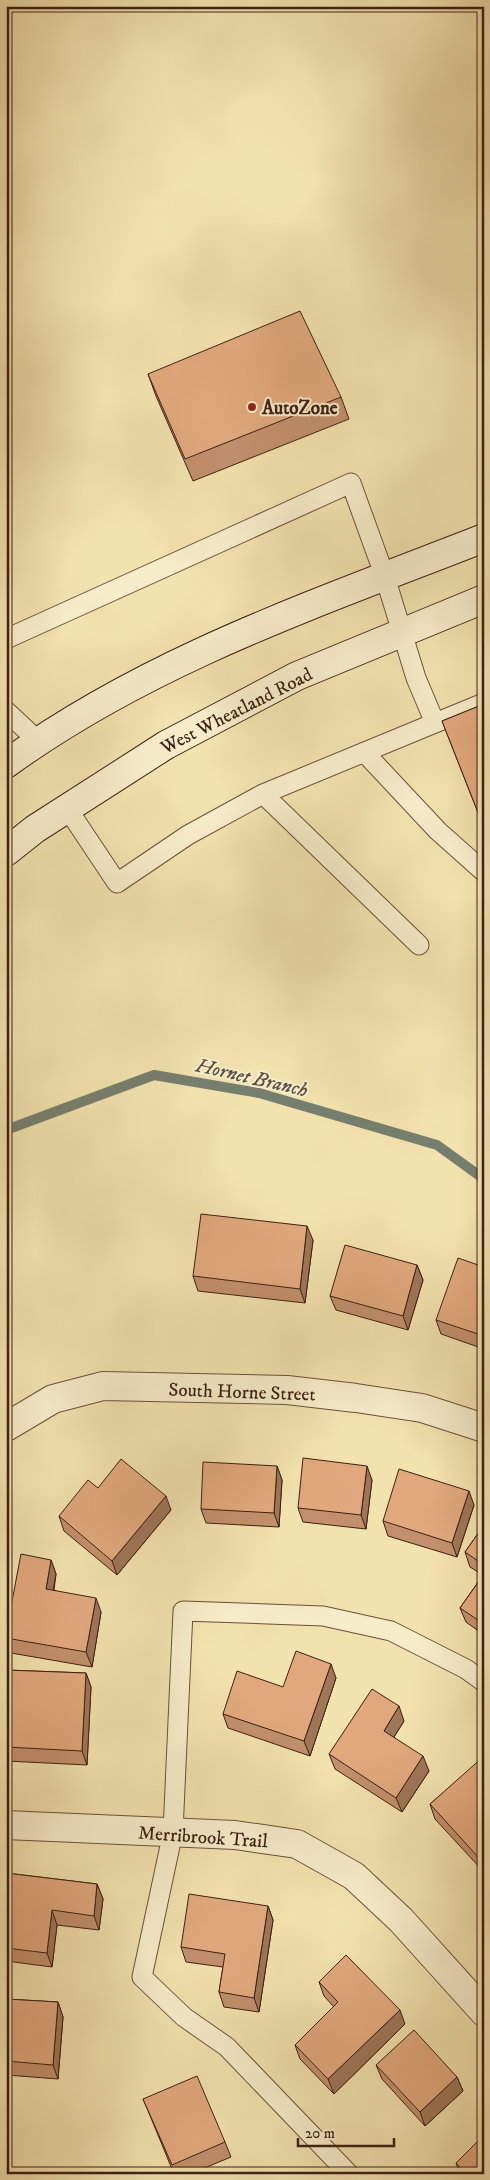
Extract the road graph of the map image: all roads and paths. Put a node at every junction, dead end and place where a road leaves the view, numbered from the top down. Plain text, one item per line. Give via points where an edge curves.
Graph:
1 (484, 538) edge
2 (384, 577) junction
3 (484, 599) edge
4 (401, 633) junction
5 (6, 639) edge
6 (484, 703) edge
7 (6, 711) edge
8 (435, 723) junction
9 (38, 741) junction
10 (364, 752) junction
11 (6, 764) edge
12 (263, 794) junction
13 (67, 808) junction
14 (6, 852) edge
15 (484, 872) edge
16 (419, 945) dead end
17 (6, 1427) edge
18 (484, 1428) edge
19 (484, 1682) edge
20 (6, 1825) edge
21 (173, 1832) junction
22 (484, 2012) edge
23 (349, 2174) edge

1 - 2 main road
2 - 4 lane
2 - 5 lane via 351,483
2 - 9 main road via 310,604 183,659
3 - 4 main road, West Wheatland Road
4 - 8 lane
4 - 13 main road, West Wheatland Road via 297,676 166,745
6 - 8 lane
7 - 9 lane
8 - 10 lane
9 - 11 main road
10 - 12 lane
10 - 15 lane via 438,831
12 - 13 lane via 188,836 117,883
12 - 16 lane
13 - 14 main road, West Wheatland Road
17 - 18 main road, South Horne Street via 53,1399 103,1386 287,1390 422,1408
19 - 21 lane via 466,1668 391,1631 323,1616 183,1611
20 - 21 main road, Merribrook Trail
21 - 22 main road, Merribrook Trail via 235,1835 297,1844 354,1876 401,1920
21 - 23 lane via 142,1977 184,2017 227,2047

